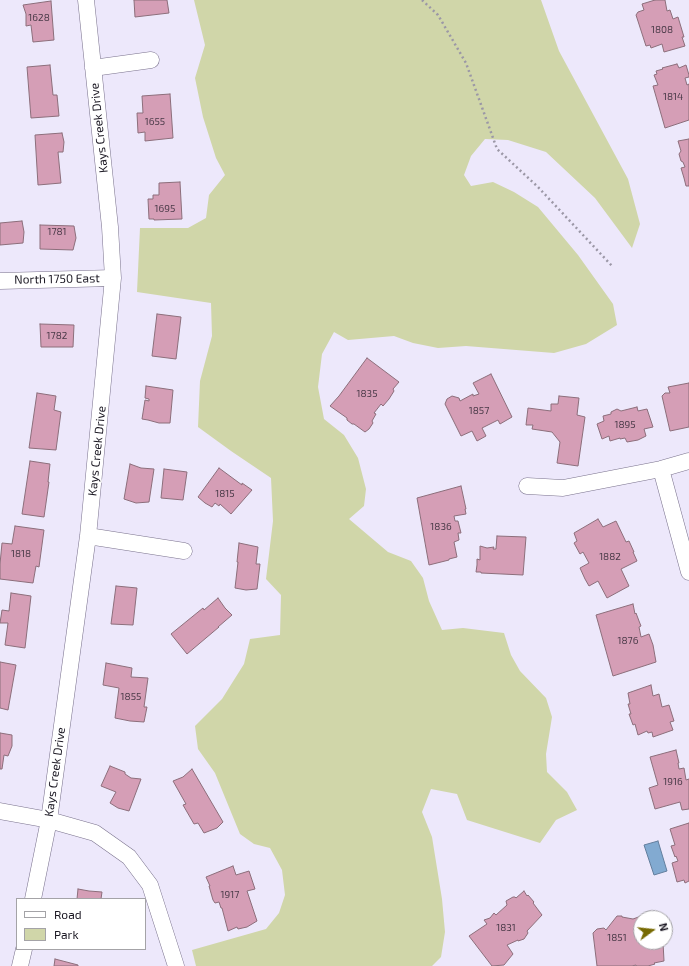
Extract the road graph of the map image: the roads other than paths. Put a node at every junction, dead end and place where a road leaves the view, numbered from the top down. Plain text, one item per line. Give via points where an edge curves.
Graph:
1 (86, 0) edge
2 (151, 60) dead end
3 (93, 68) junction
4 (113, 278) junction
5 (0, 281) edge
6 (689, 461) edge
7 (661, 469) junction
8 (526, 486) dead end
9 (88, 536) junction
10 (184, 551) dead end
11 (689, 572) edge
12 (0, 811) edge
13 (49, 820) junction
14 (33, 898) edge
15 (24, 950) edge
16 (20, 966) edge
17 (176, 966) edge

1 - 3 street, Kays Creek Drive
2 - 3 street
3 - 4 street, Kays Creek Drive
4 - 5 street, North 1750 East
4 - 9 street, Kays Creek Drive
6 - 7 street
7 - 8 street via 563,488
7 - 11 street
9 - 10 street
9 - 13 street, Kays Creek Drive
12 - 13 street
13 - 14 street, Kays Creek Drive
13 - 17 street via 95,833 129,857 150,885
15 - 16 street

